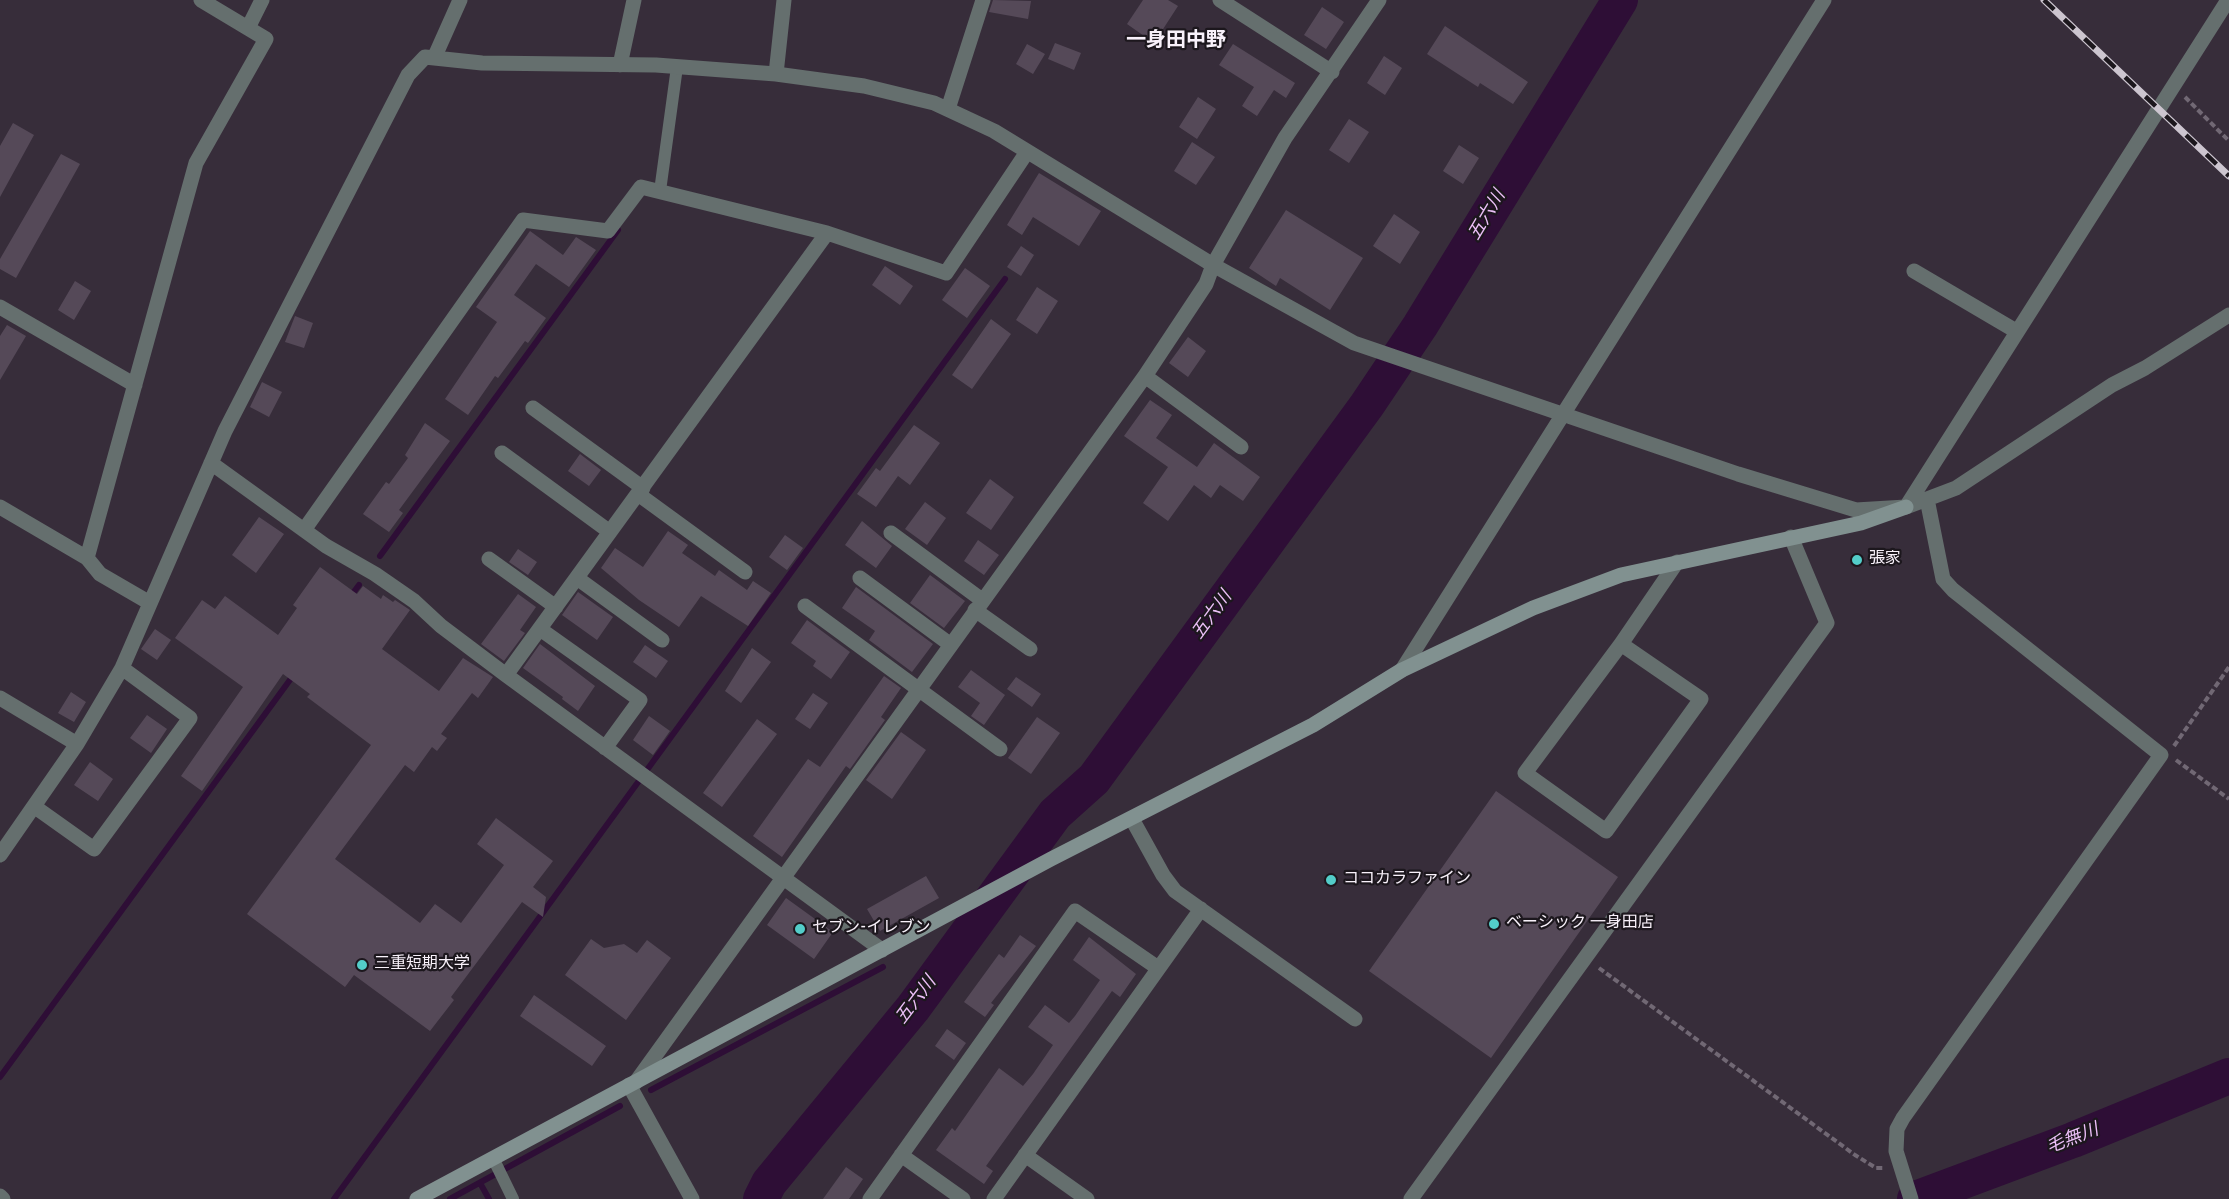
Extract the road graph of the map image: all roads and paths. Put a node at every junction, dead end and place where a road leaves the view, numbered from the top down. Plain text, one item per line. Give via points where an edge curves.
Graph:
1 (201, 0) edge
2 (262, 0) edge
3 (460, 0) edge
4 (634, 0) edge
5 (784, 0) edge
6 (983, 0) edge
7 (1221, 0) edge
8 (1378, 0) edge
9 (1824, 0) edge
10 (2228, 0) edge
11 (248, 28) junction
12 (435, 56) junction
13 (620, 65) junction
14 (677, 67) junction
15 (1332, 72) junction
16 (776, 74) junction
17 (2174, 86) junction
18 (948, 109) junction
19 (2229, 141) edge
20 (1027, 152) junction
21 (660, 191) junction
22 (827, 233) junction
23 (1213, 265) junction
24 (1914, 271) dead end
25 (0, 307) edge
26 (2229, 315) edge
27 (2016, 331) junction
28 (1144, 376) junction
29 (135, 385) junction
30 (532, 408) dead end
31 (1565, 413) junction
32 (1241, 447) dead end
33 (501, 453) dead end
34 (211, 463) junction
35 (640, 491) junction
36 (1928, 499) junction
37 (0, 507) edge
38 (1906, 507) junction
39 (1858, 517) junction
40 (304, 530) junction
41 (610, 532) junction
42 (891, 533) dead end
43 (1791, 537) junction
44 (87, 558) junction
45 (489, 559) dead end
46 (1677, 562) junction
47 (745, 572) dead end
48 (577, 578) junction
49 (860, 578) dead end
50 (150, 603) junction
51 (979, 605) junction
52 (806, 606) dead end
53 (556, 607) junction
54 (540, 628) junction
55 (662, 640) dead end
56 (1621, 644) junction
57 (951, 645) junction
58 (1030, 649) dead end
59 (2229, 667) edge
60 (122, 668) junction
61 (1402, 670) junction
62 (506, 675) junction
63 (919, 690) junction
64 (0, 698) edge
65 (77, 744) junction
66 (605, 748) junction
67 (1000, 749) dead end
68 (2161, 755) junction
69 (2229, 799) edge
70 (35, 807) junction
71 (1132, 819) junction
72 (0, 855) edge
73 (784, 877) junction
74 (1201, 909) junction
75 (882, 950) junction
76 (1586, 958) junction
77 (1158, 968) junction
78 (1355, 1018) dead end
79 (632, 1083) junction
80 (901, 1155) junction
81 (1025, 1155) junction
82 (495, 1161) junction
83 (1899, 1166) junction
84 (417, 1199) edge
85 (513, 1199) edge
86 (692, 1199) edge
87 (870, 1199) edge
88 (963, 1199) edge
89 (994, 1199) edge
90 (1087, 1199) edge
91 (1412, 1199) edge
92 (1911, 1199) edge

1 - 11 street
2 - 11 street
3 - 12 street
4 - 13 street
5 - 16 street
6 - 18 street
7 - 15 street
8 - 15 street
9 - 31 street
10 - 17 street
11 - 29 street via 266,39 196,163
12 - 13 street via 482,63
12 - 34 street via 420,60 408,75
13 - 14 street
14 - 16 street
14 - 21 lane
15 - 23 street via 1285,138
16 - 18 street via 864,86
17 - 19 path
17 - 27 street
18 - 20 street
20 - 22 street via 946,273
20 - 23 street
21 - 22 street
21 - 40 street via 641,187 608,231 523,220
22 - 35 street
23 - 28 street via 1206,284
23 - 31 street via 1354,343
24 - 27 street
25 - 29 street
26 - 36 street via 2112,385 1956,488
27 - 38 street
28 - 32 street
28 - 51 street
29 - 44 street
30 - 35 street
31 - 39 street
31 - 61 street
33 - 41 street
34 - 40 street
34 - 50 street
35 - 41 street
35 - 47 street
36 - 38 street
36 - 68 street via 1939,567 1953,590
37 - 44 street
38 - 39 street
39 - 43 street
40 - 62 street via 414,601
41 - 48 street
42 - 51 street
43 - 46 street
43 - 76 street via 1827,623
44 - 50 street via 100,574
45 - 53 street
46 - 56 street
46 - 61 street via 1621,575 1563,595
48 - 53 street
48 - 55 street
49 - 57 street
50 - 60 street
51 - 57 street
51 - 58 street
52 - 63 street
53 - 54 street
54 - 62 street
54 - 66 street via 640,700
56 - 56 street via 1524,773 1606,831 1701,699
57 - 63 street
59 - 68 path via 2172,748
60 - 65 street
60 - 70 street via 189,718 94,849
61 - 71 street via 1313,725
62 - 66 street
63 - 67 street
63 - 73 street
64 - 65 street
65 - 70 street
66 - 73 street
68 - 69 path via 2171,756
68 - 83 street via 1903,1118 1896,1140
70 - 72 street
71 - 74 street via 1175,891
71 - 75 street
73 - 75 street
73 - 79 street
74 - 77 street
74 - 78 street
75 - 79 street
76 - 83 path via 1855,1155 1876,1168
76 - 91 street
77 - 80 street via 1076,911
77 - 81 street
79 - 82 street
79 - 86 street
80 - 87 street
80 - 88 street
81 - 89 street
81 - 90 street
82 - 84 street
82 - 85 lane
83 - 92 street

